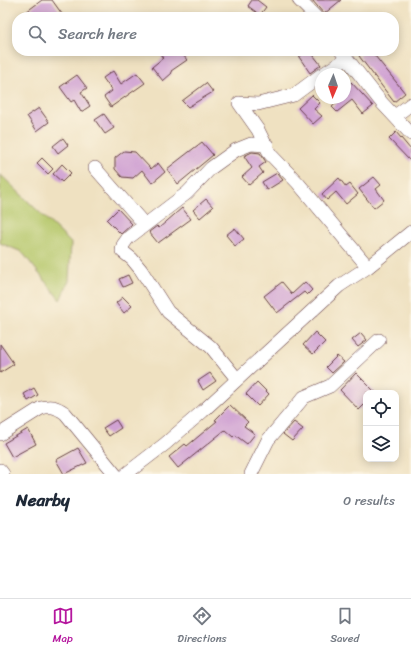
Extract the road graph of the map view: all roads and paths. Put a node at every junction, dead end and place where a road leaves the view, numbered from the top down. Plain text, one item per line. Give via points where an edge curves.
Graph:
1 (300, 0) edge
2 (311, 12) edge
3 (343, 56) edge
4 (345, 56) edge
5 (330, 68) edge
6 (315, 80) edge
7 (411, 104) edge
8 (395, 116) junction
9 (411, 134) edge
10 (266, 145) junction
11 (95, 168) dead end
12 (145, 225) junction
13 (411, 232) edge
14 (368, 267) junction
15 (380, 340) dead end
16 (237, 379) junction
17 (0, 434) edge
18 (0, 470) edge
19 (132, 472) edge
20 (3, 474) edge
21 (115, 474) edge
22 (251, 474) edge

1 - 2 street
3 - 5 street
4 - 8 street
6 - 10 street via 294,95 258,104 239,103
7 - 8 street
8 - 9 street
10 - 12 street via 251,144 236,150 211,168 187,193
10 - 14 street via 278,164 298,182
11 - 12 street
12 - 16 street via 128,238 122,251 141,270 168,312 211,347
13 - 14 street
14 - 16 street via 339,286
15 - 22 street via 330,386 304,397 268,440
16 - 19 street
17 - 21 street via 41,408 57,407
18 - 20 street

